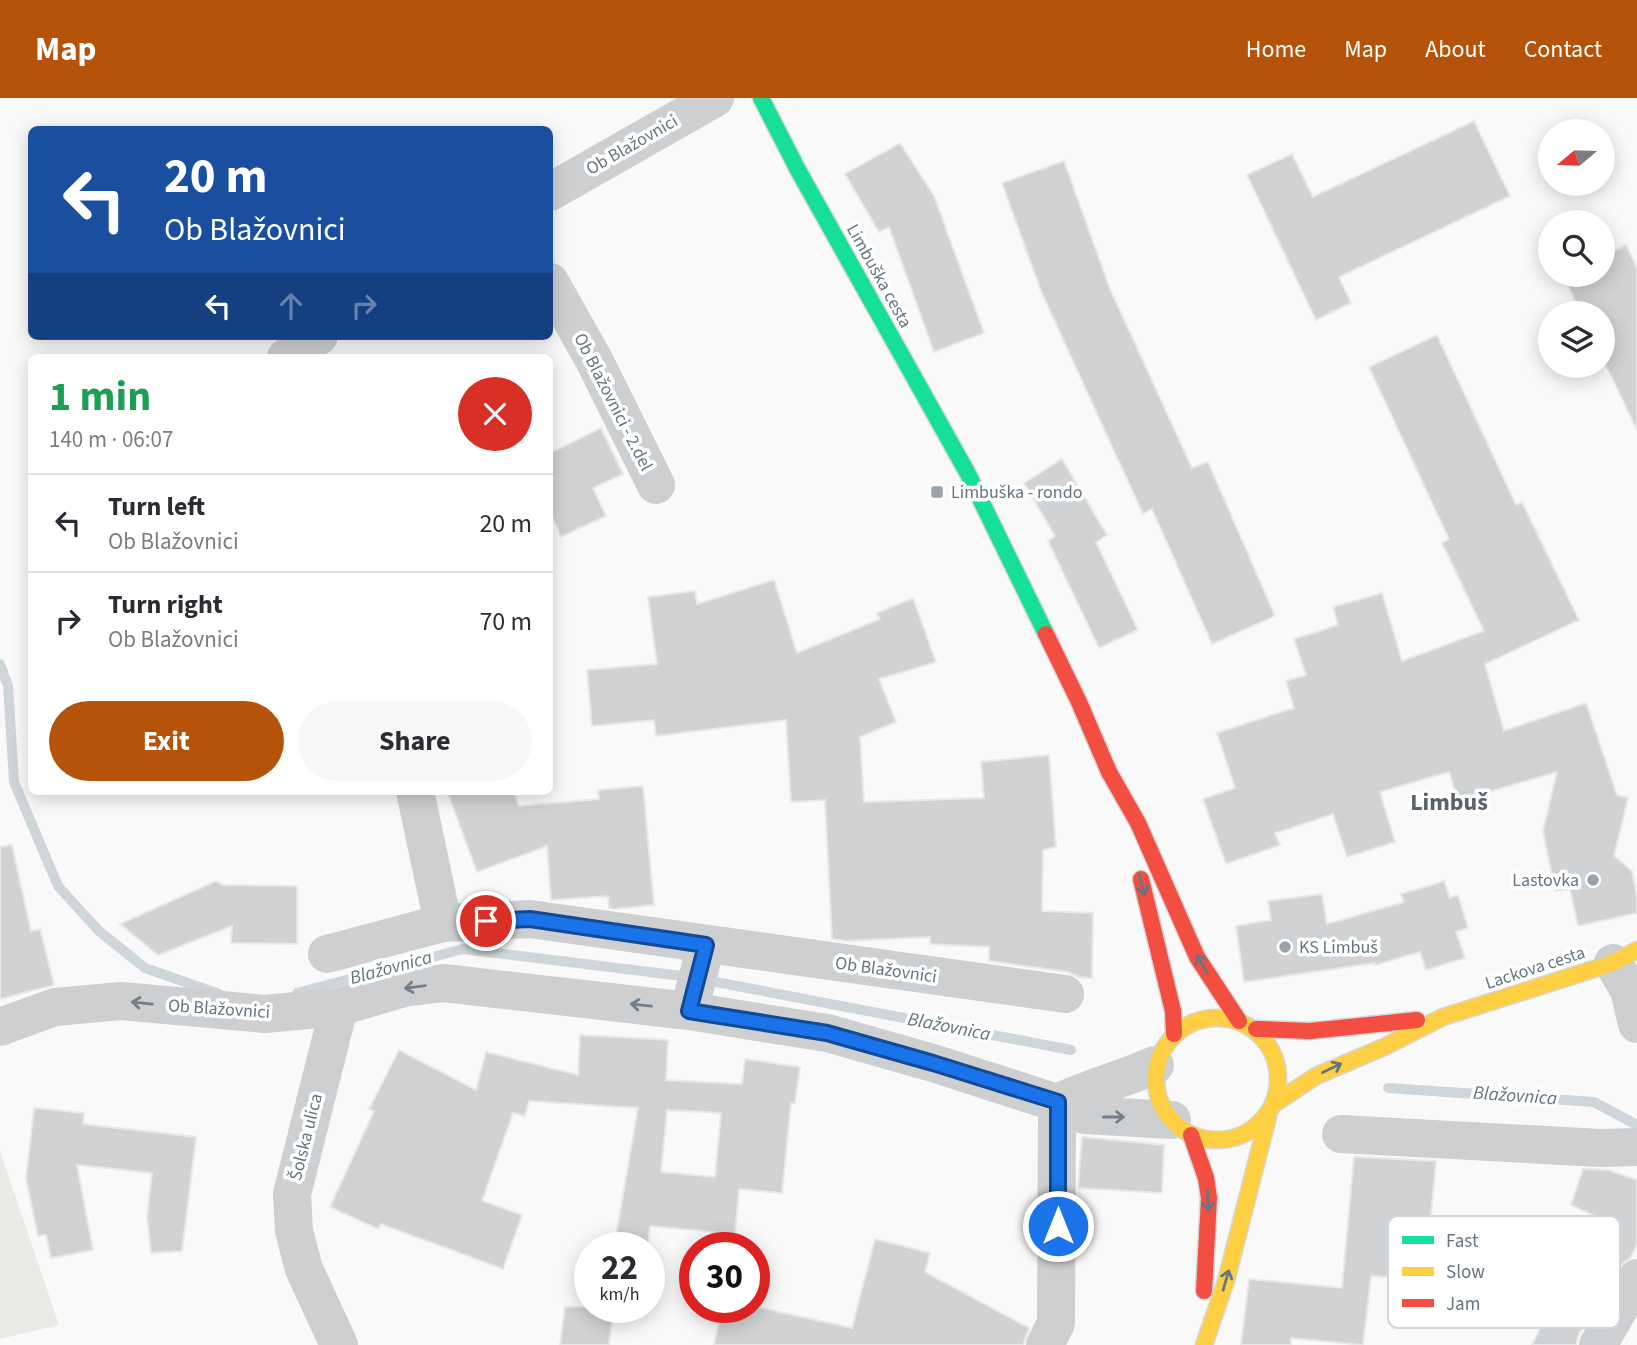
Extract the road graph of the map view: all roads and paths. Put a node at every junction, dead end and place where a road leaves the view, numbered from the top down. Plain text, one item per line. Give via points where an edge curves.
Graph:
1 (715, 98) edge
2 (761, 98) edge
3 (553, 190) edge
4 (553, 287) edge
5 (313, 340) edge
6 (291, 354) edge
7 (656, 485) dead end
8 (1110, 772) junction
9 (416, 795) edge
10 (1127, 838) dead end
11 (1135, 862) dead end
12 (443, 923) junction
13 (705, 951) junction
14 (327, 954) dead end
15 (1625, 956) edge
16 (1065, 995) dead end
17 (691, 1003) junction
18 (339, 1007) junction
19 (1443, 1017) junction
20 (1239, 1021) junction
21 (1637, 1024) edge
22 (0, 1027) edge
23 (1256, 1029) junction
24 (1165, 1049) junction
25 (1058, 1102) junction
26 (1271, 1110) junction
27 (1182, 1128) junction
28 (1341, 1134) dead end
29 (1619, 1147) edge
30 (1637, 1278) edge
31 (1620, 1307) edge
32 (1608, 1328) edge
33 (339, 1345) edge
34 (1045, 1345) edge
35 (1202, 1345) edge
36 (1598, 1345) edge

1 - 3 street, Ob Blažovnici
2 - 8 main road, Limbuška cesta via 967,472
4 - 7 street, Ob Blažovnici - 2.del
5 - 6 street
8 - 10 main road
20 -> 8 main road via 1197,957 1138,823
9 - 12 street
11 -> 24 main road via 1173,1011
12 - 13 street, Ob Blažovnici via 530,919
12 - 14 street, Ob Blažovnici
13 - 16 street, Ob Blažovnici
13 - 17 street
15 - 19 main road, Lackova cesta
15 - 21 street
17 -> 18 street, Ob Blažovnici via 444,983 404,988
17 - 25 street, Ob Blažovnici via 827,1033
18 -> 22 street, Ob Blažovnici via 265,1014 121,1001 55,1007
18 - 33 street, Šolska ulica via 292,1194 304,1269
19 - 23 main road via 1310,1031
26 -> 19 main road via 1316,1076
20 - 23 main road
20 - 24 main road via 1207,1018 1191,1023
23 - 26 main road via 1275,1066 1277,1086
24 - 25 street
24 - 27 main road via 1156,1088 1161,1103
25 -> 27 street, Ob Blažovnici via 1085,1115
25 - 34 street via 1056,1323
26 - 27 main road via 1246,1134 1228,1140 1210,1141
35 -> 26 main road via 1226,1281
27 -> 35 main road via 1206,1178 1209,1198
28 - 29 street
30 - 31 street
32 - 36 street

